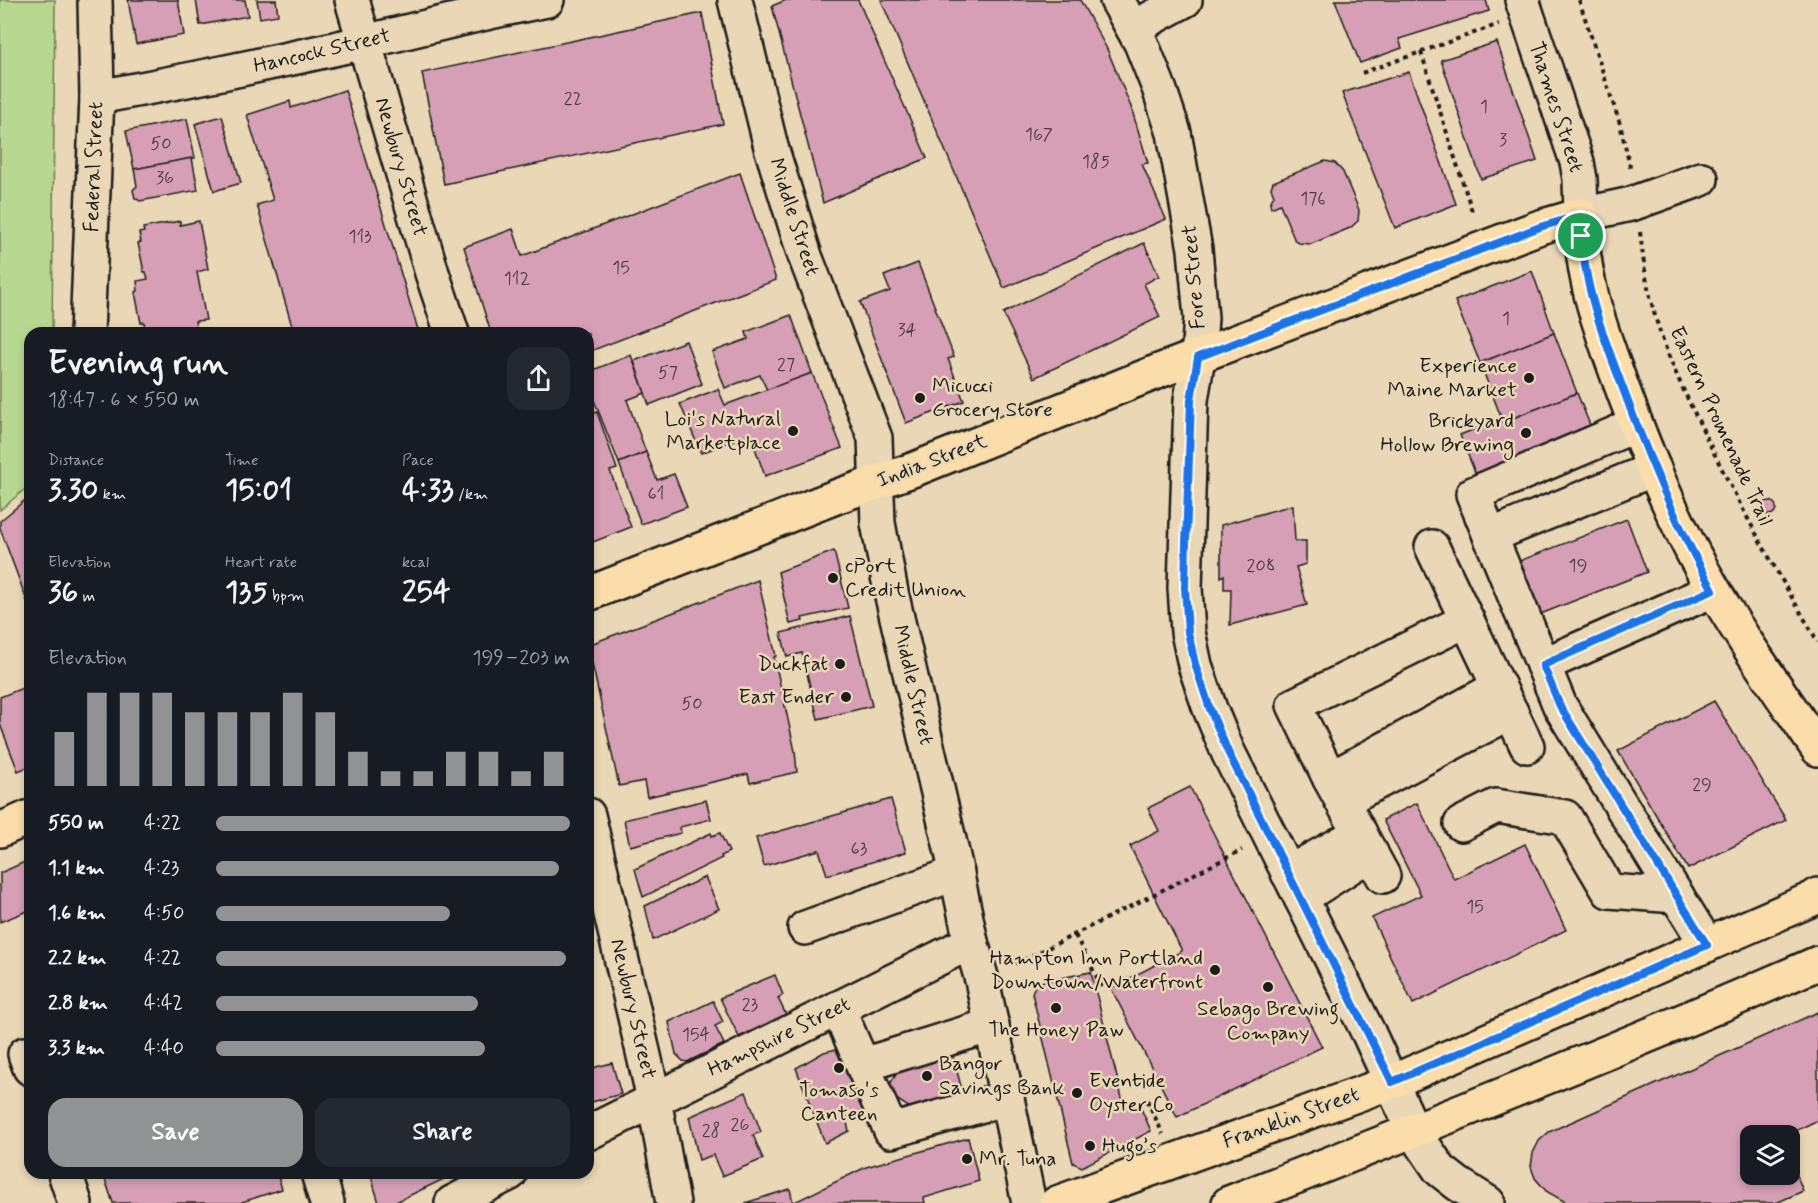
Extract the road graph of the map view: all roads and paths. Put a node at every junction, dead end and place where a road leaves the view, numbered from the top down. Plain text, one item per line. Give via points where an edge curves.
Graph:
1 (95, 0) edge
2 (352, 0) edge
3 (547, 0) edge
4 (735, 0) edge
5 (1117, 0) edge
6 (1185, 0) edge
7 (1522, 0) edge
8 (1579, 0) edge
9 (1500, 24) dead end
10 (1133, 28) junction
11 (365, 41) junction
12 (1420, 52) junction
13 (1362, 73) dead end
14 (97, 97) junction
15 (1701, 179) dead end
16 (1635, 201) junction
17 (1472, 211) dead end
18 (1581, 215) junction
19 (87, 327) edge
20 (450, 327) edge
21 (1198, 357) junction
22 (1636, 425) junction
23 (1654, 469) junction
24 (877, 482) junction
25 (1490, 536) junction
26 (1432, 547) dead end
27 (1713, 590) junction
28 (594, 592) edge
29 (1467, 620) junction
30 (1818, 642) edge
31 (1543, 665) junction
32 (1505, 700) junction
33 (1527, 746) dead end
34 (1818, 749) edge
35 (1336, 790) junction
36 (24, 820) edge
37 (1461, 824) dead end
38 (0, 830) edge
39 (1269, 836) junction
40 (594, 841) edge
41 (957, 873) junction
42 (1294, 885) junction
43 (1818, 895) edge
44 (1677, 896) junction
45 (805, 928) dead end
46 (1075, 935) junction
47 (971, 942) junction
48 (1707, 945) junction
49 (1818, 963) edge
50 (1016, 964) dead end
51 (1104, 991) dead end
52 (838, 1008) junction
53 (992, 1025) junction
54 (863, 1065) junction
55 (1392, 1082) junction
56 (1007, 1098) junction
57 (654, 1099) junction
58 (1147, 1100) dead end
59 (594, 1130) edge
60 (1413, 1131) junction
61 (1166, 1140) dead end
62 (67, 1179) edge
63 (320, 1179) edge
64 (498, 1179) edge
65 (75, 1203) edge
66 (327, 1203) edge
67 (452, 1203) edge
68 (673, 1203) edge
69 (1029, 1203) edge
70 (1057, 1203) edge
71 (1229, 1203) edge
72 (1488, 1203) edge

1 - 14 street, Federal Street
2 - 11 street, Newbury Street
3 - 11 street, Hancock Street
4 - 24 street, Middle Street via 771,147 804,256 875,438
5 - 10 street, Fore Street
6 - 10 street
7 - 18 street, Thames Street via 1577,162
8 - 16 path, Eastern Promenade Trail via 1620,124
9 - 12 path
10 - 21 street, Fore Street via 1163,99 1185,187 1201,318
11 - 14 street, Hancock Street
11 - 20 street, Newbury Street
12 - 13 path
12 - 17 path
14 - 19 street, Federal Street
15 - 16 street
16 - 18 street
16 - 30 path, Eastern Promenade Trail via 1650,299 1671,362 1729,486
18 - 21 main road, India Street via 1540,227
18 - 22 main road via 1584,263 1594,309
21 - 24 main road, India Street
21 - 39 street, Fore Street via 1191,400 1185,588 1188,632 1210,709
22 - 23 main road
22 - 25 street via 1473,494
23 - 25 street
23 - 27 main road
24 - 28 main road, India Street
24 - 41 street, Middle Street via 878,524 891,592
25 - 31 street
26 - 29 street
27 - 31 street
27 - 34 main road
29 - 32 street
29 - 35 street via 1294,705
31 - 44 street via 1560,706
32 - 33 street
32 - 35 street
35 - 42 street via 1371,854
36 - 38 main road
37 - 44 street via 1496,806 1565,817 1609,891
39 - 42 street, Fore Street
39 - 46 path
40 - 57 street, Newbury Street
41 - 45 street
41 - 47 street, Middle Street
42 - 55 street, Fore Street
43 - 48 main road, Franklin Street
44 - 48 street
46 - 50 path
46 - 51 path
47 - 52 street, Hampshire Street
47 - 53 street, Middle Street
48 - 55 main road, Franklin Street
49 - 60 main road
52 - 54 street
52 - 57 street, Hampshire Street
53 - 54 street
53 - 56 street, Middle Street
54 - 56 street via 891,1131
55 - 60 street, Fore Street
55 - 70 main road, Franklin Street
56 - 69 street, Middle Street
57 - 59 street, Hampshire Street
57 - 68 street, Newbury Street
58 - 61 path
60 - 71 main road
60 - 72 street, Fore Street via 1440,1170
62 - 65 street
63 - 66 street
64 - 67 street

